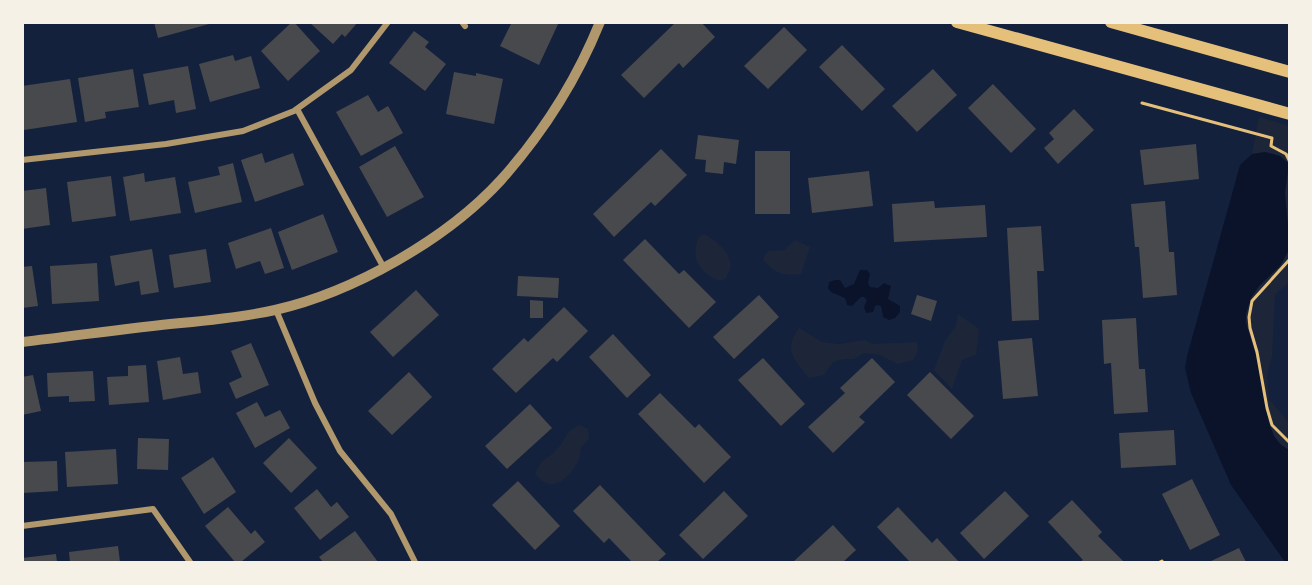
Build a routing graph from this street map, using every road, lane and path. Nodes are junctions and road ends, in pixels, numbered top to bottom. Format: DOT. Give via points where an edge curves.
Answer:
graph roads {
  1 [pos="388,22"];
  2 [pos="600,22"];
  3 [pos="957,22"];
  4 [pos="1111,22"];
  5 [pos="1126,25"];
  6 [pos="1290,72"];
  7 [pos="1142,103"];
  8 [pos="297,109"];
  9 [pos="1290,114"];
  10 [pos="22,160"];
  11 [pos="1290,162"];
  12 [pos="1290,190"];
  13 [pos="1290,218"];
  14 [pos="1290,259"];
  15 [pos="384,268"];
  16 [pos="276,310"];
  17 [pos="22,342"];
  18 [pos="1290,443"];
  19 [pos="22,526"];
  20 [pos="190,562"];
  21 [pos="415,562"];
  1 -- 8 [label="street" via="351,70"];
  2 -- 15 [label="street" via="565,92 501,179 452,224"];
  3 -- 9 [label="main road"];
  4 -- 5 [label="main road"];
  5 -- 6 [label="main road"];
  7 -- 11 [label="path" via="1272,138 1271,147 1286,154"];
  8 -- 10 [label="street" via="243,131"];
  8 -- 15 [label="street"];
  12 -- 13 [label="path"];
  14 -- 18 [label="path" via="1252,301 1249,317 1272,425"];
  15 -- 16 [label="street" via="336,291"];
  16 -- 17 [label="street" via="232,319"];
  16 -- 21 [label="street" via="340,451 391,514"];
  19 -- 20 [label="street" via="153,509"];
}
